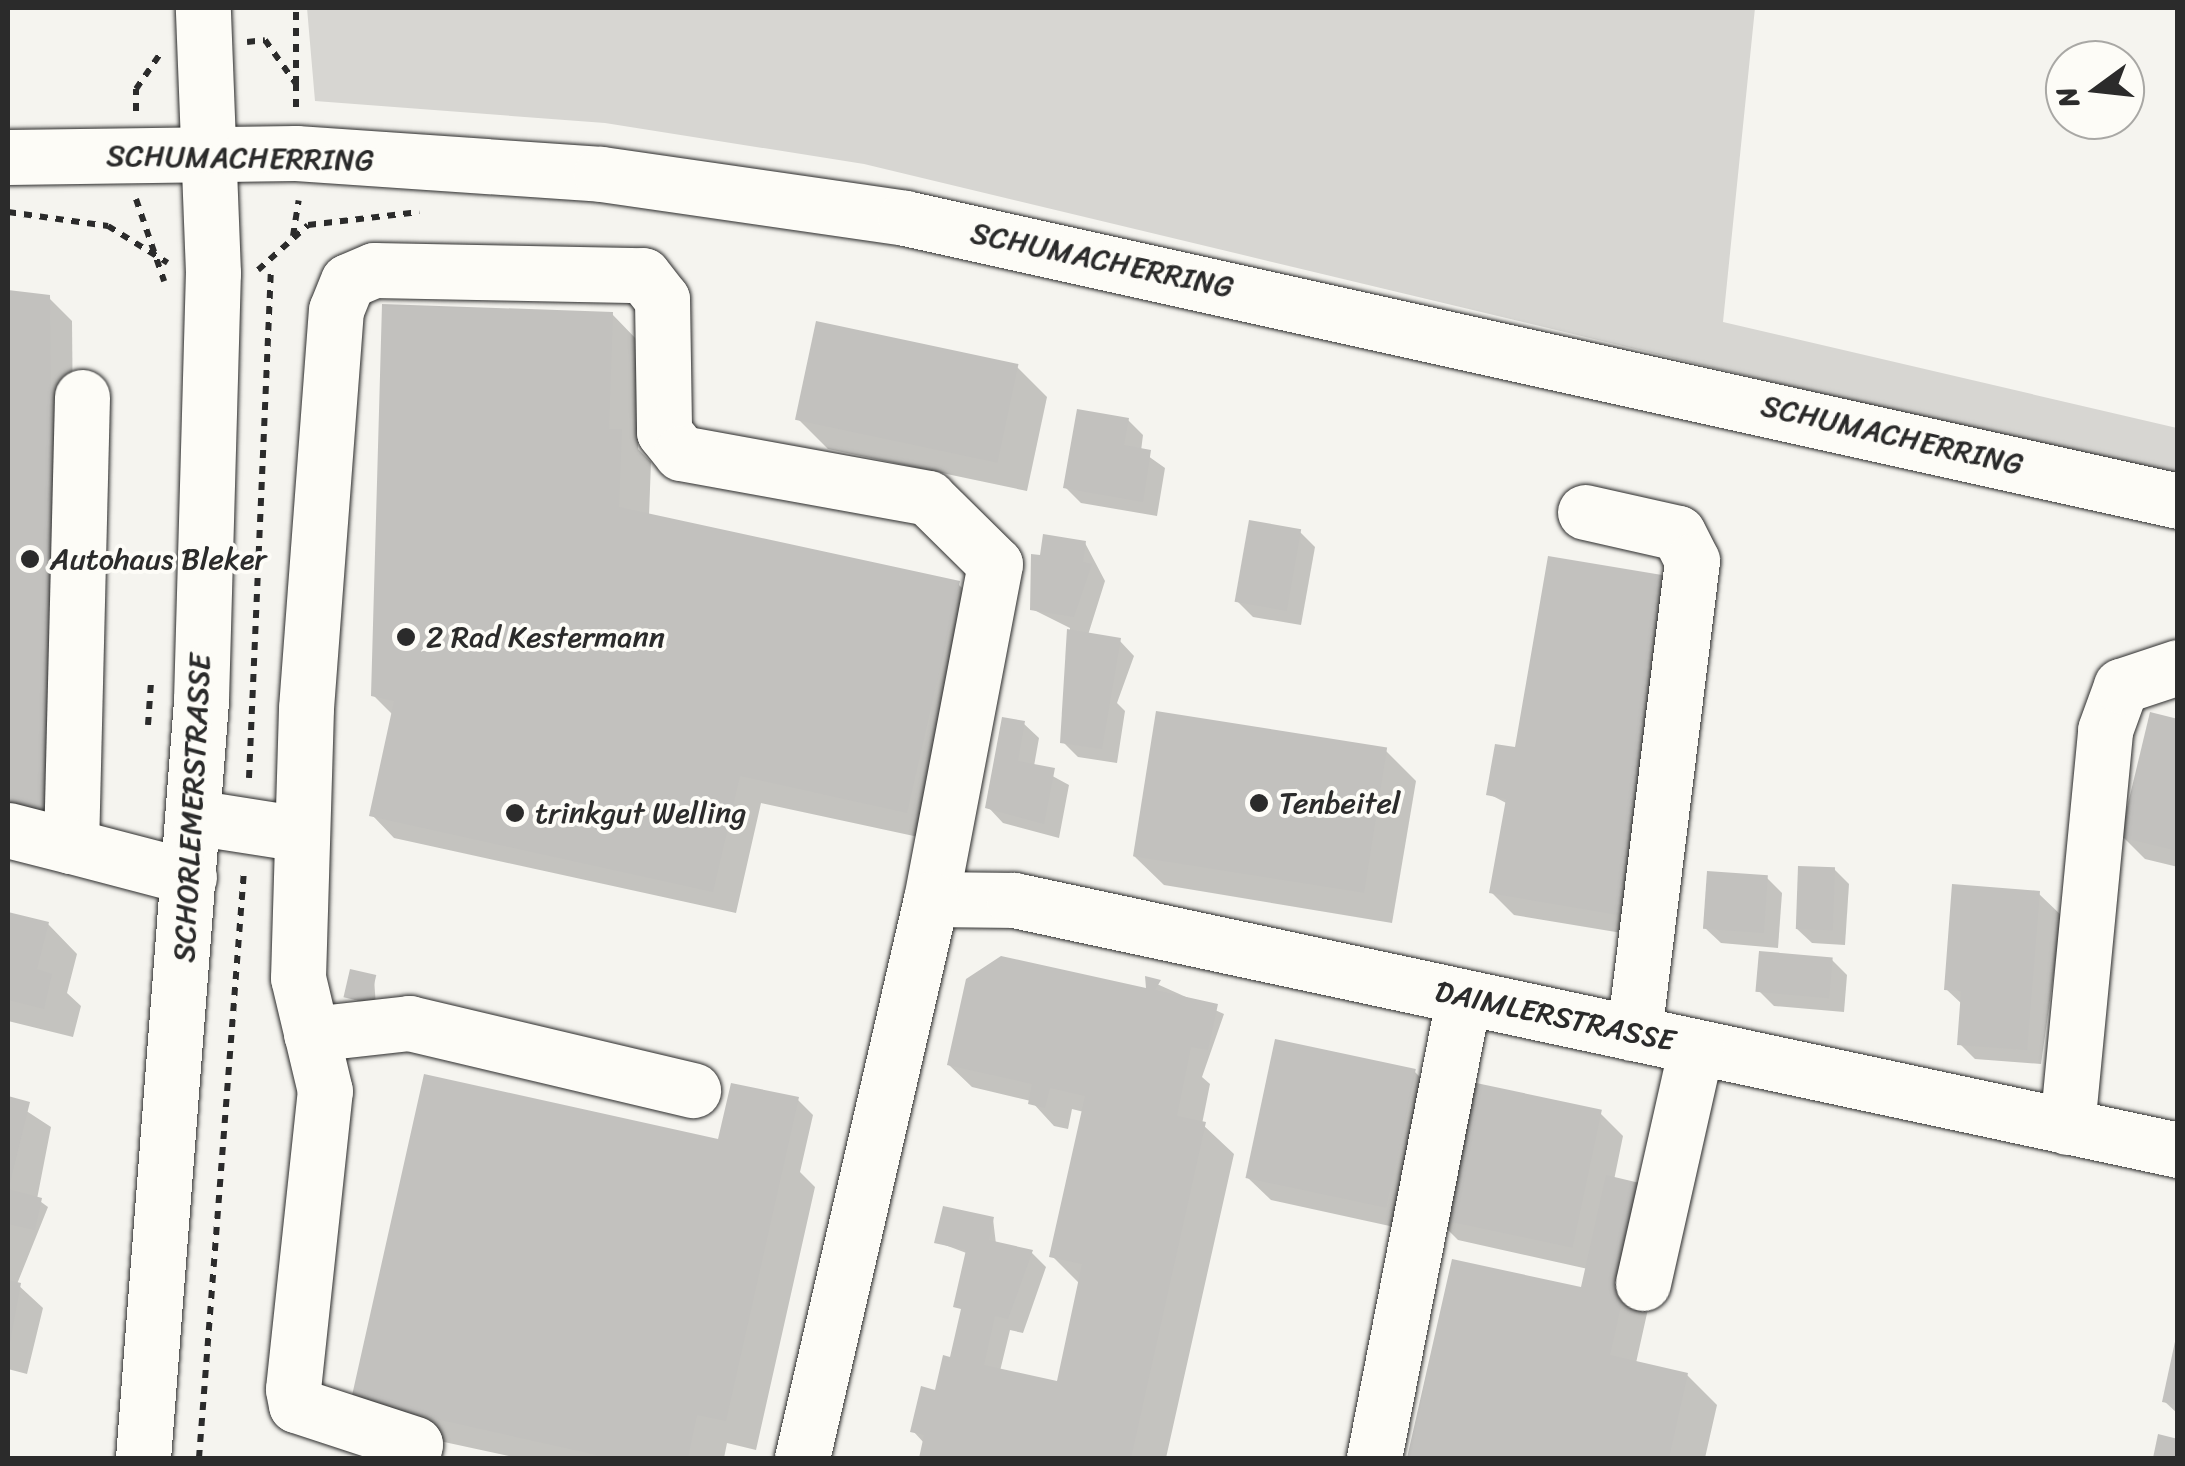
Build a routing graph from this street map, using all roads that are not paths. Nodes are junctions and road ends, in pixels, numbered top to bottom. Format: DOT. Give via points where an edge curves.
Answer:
graph roads {
  1 [pos="203,8"];
  2 [pos="213,156"];
  3 [pos="8,158"];
  4 [pos="82,397"];
  5 [pos="2178,501"];
  6 [pos="1585,512"];
  7 [pos="2178,667"];
  8 [pos="193,817"];
  9 [pos="8,830"];
  10 [pos="302,834"];
  11 [pos="71,846"];
  12 [pos="189,877"];
  13 [pos="930,899"];
  14 [pos="1464,996"];
  15 [pos="311,1034"];
  16 [pos="1634,1034"];
  17 [pos="1696,1047"];
  18 [pos="693,1090"];
  19 [pos="2067,1127"];
  20 [pos="2178,1150"];
  21 [pos="1643,1283"];
  22 [pos="143,1458"];
  23 [pos="412,1458"];
  24 [pos="802,1458"];
  25 [pos="1374,1458"];
  1 -- 2 [label="main road, SCHORLEMERSTRASSE"];
  2 -- 3 [label="main road, SCHUMACHERRING"];
  2 -- 5 [label="main road, SCHUMACHERRING" via="296,153 601,174 905,218"];
  2 -- 8 [label="main road, SCHORLEMERSTRASSE"];
  4 -- 11 [label="main road"];
  6 -- 16 [label="main road" via="1678,532 1692,561"];
  7 -- 19 [label="main road" via="2121,686 2105,730"];
  8 -- 10 [label="main road"];
  8 -- 12 [label="main road, SCHORLEMERSTRASSE"];
  9 -- 11 [label="main road"];
  10 -- 13 [label="main road" via="336,310 348,281 374,270 643,276 662,299 664,432 682,453 928,498 994,564"];
  10 -- 15 [label="main road" via="298,978"];
  11 -- 12 [label="main road"];
  12 -- 22 [label="main road, SCHORLEMERSTRASSE"];
  13 -- 14 [label="main road, DAIMLERSTRASSE" via="1014,900"];
  13 -- 24 [label="main road"];
  14 -- 16 [label="main road, DAIMLERSTRASSE"];
  14 -- 25 [label="main road"];
  15 -- 18 [label="main road" via="409,1023"];
  15 -- 23 [label="main road" via="325,1091 296,1405 415,1444"];
  16 -- 17 [label="main road, DAIMLERSTRASSE"];
  17 -- 19 [label="main road, DAIMLERSTRASSE"];
  17 -- 21 [label="main road"];
  19 -- 20 [label="main road, DAIMLERSTRASSE"];
}
